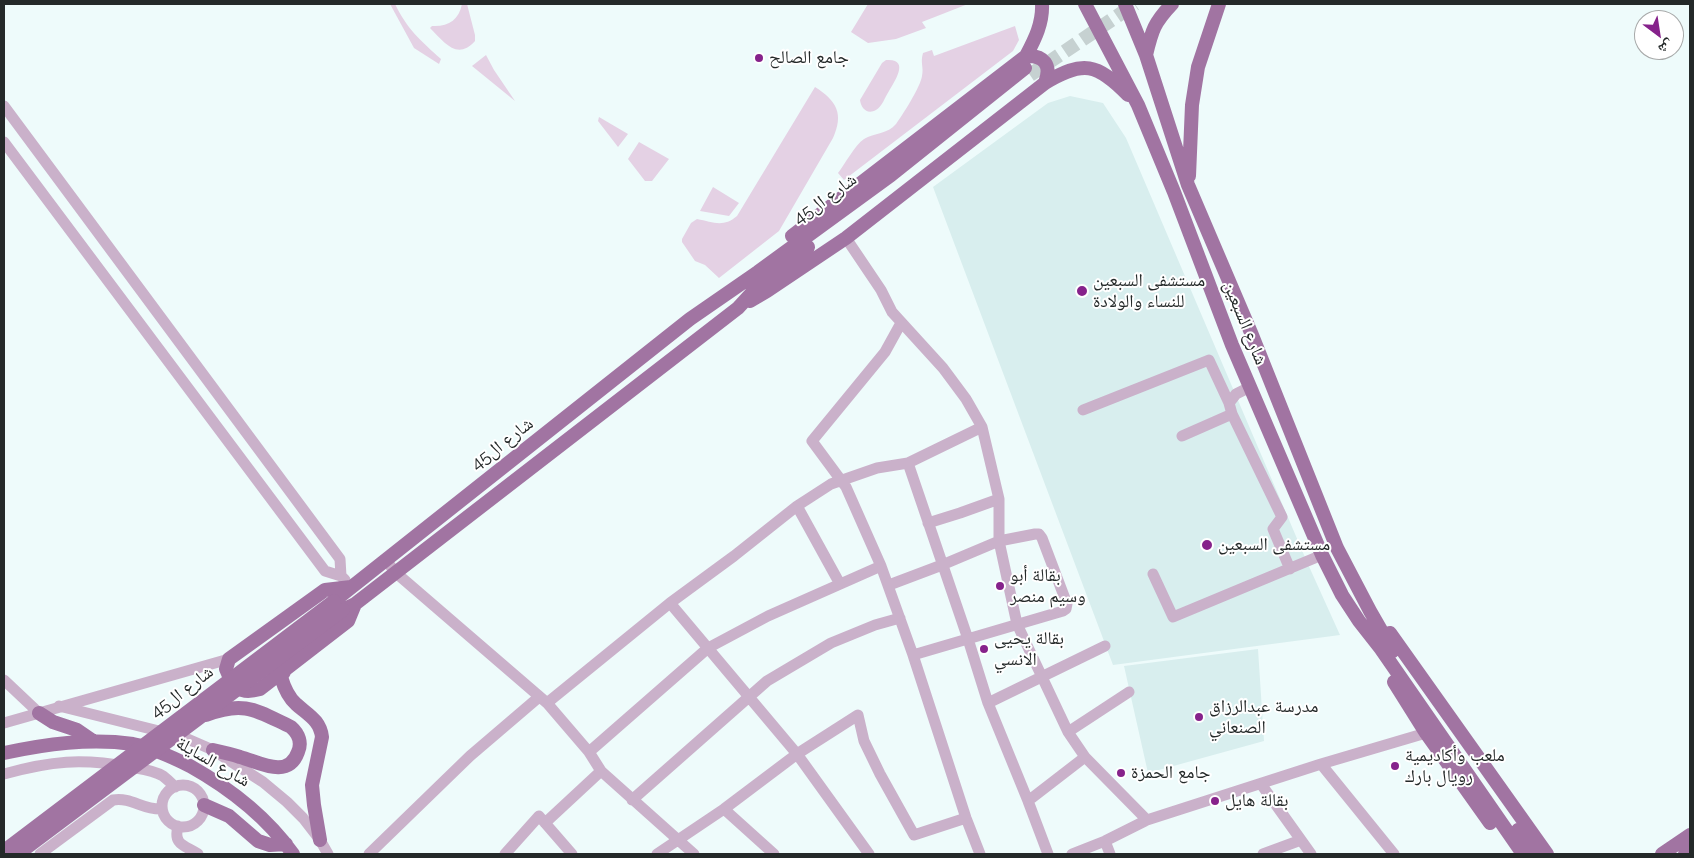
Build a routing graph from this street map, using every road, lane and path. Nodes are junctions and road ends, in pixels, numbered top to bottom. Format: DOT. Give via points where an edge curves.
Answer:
graph roads {
  1 [pos="1042,4"];
  2 [pos="1085,4"];
  3 [pos="1125,4"];
  4 [pos="1172,4"];
  5 [pos="1219,4"];
  6 [pos="1146,55"];
  7 [pos="1027,66"];
  8 [pos="1045,83"];
  9 [pos="1138,105"];
  10 [pos="4,106"];
  11 [pos="4,142"];
  12 [pos="1188,185"];
  13 [pos="846,238"];
  14 [pos="738,308"];
  15 [pos="901,323"];
  16 [pos="1250,387"];
  17 [pos="1230,409"];
  18 [pos="1083,410"];
  19 [pos="982,427"];
  20 [pos="1182,436"];
  21 [pos="908,463"];
  22 [pos="841,480"];
  23 [pos="999,499"];
  24 [pos="796,506"];
  25 [pos="928,523"];
  26 [pos="999,541"];
  27 [pos="1322,555"];
  28 [pos="386,560"];
  29 [pos="942,565"];
  30 [pos="881,566"];
  31 [pos="1290,569"];
  32 [pos="395,572"];
  33 [pos="1153,574"];
  34 [pos="341,576"];
  35 [pos="840,584"];
  36 [pos="889,585"];
  37 [pos="351,587"];
  38 [pos="670,603"];
  39 [pos="344,605"];
  40 [pos="1370,611"];
  41 [pos="900,618"];
  42 [pos="1359,621"];
  43 [pos="1017,624"];
  44 [pos="968,639"];
  45 [pos="1384,645"];
  46 [pos="1106,646"];
  47 [pos="708,648"];
  48 [pos="913,655"];
  49 [pos="229,658"];
  50 [pos="284,672"];
  51 [pos="1043,677"];
  52 [pos="4,680"];
  53 [pos="1129,692"];
  54 [pos="748,697"];
  55 [pos="543,700"];
  56 [pos="988,703"];
  57 [pos="59,706"];
  58 [pos="40,713"];
  59 [pos="198,718"];
  60 [pos="4,723"];
  61 [pos="1068,732"];
  62 [pos="1426,733"];
  63 [pos="93,741"];
  64 [pos="213,750"];
  65 [pos="589,752"];
  66 [pos="4,753"];
  67 [pos="798,754"];
  68 [pos="1085,757"];
  69 [pos="1321,764"];
  70 [pos="601,771"];
  71 [pos="4,774"];
  72 [pos="1261,784"];
  73 [pos="175,787"];
  74 [pos="632,800"];
  75 [pos="1028,801"];
  76 [pos="204,805"];
  77 [pos="162,809"];
  78 [pos="724,809"];
  79 [pos="966,818"];
  80 [pos="1146,820"];
  81 [pos="545,823"];
  82 [pos="178,826"];
  83 [pos="1690,835"];
  84 [pos="320,840"];
  85 [pos="678,840"];
  86 [pos="1301,840"];
  87 [pos="1105,841"];
  88 [pos="290,849"];
  89 [pos="4,853"];
  90 [pos="18,854"];
  91 [pos="40,854"];
  92 [pos="198,854"];
  93 [pos="328,854"];
  94 [pos="369,854"];
  95 [pos="505,854"];
  96 [pos="572,854"];
  97 [pos="657,854"];
  98 [pos="694,854"];
  99 [pos="774,854"];
  100 [pos="870,854"];
  101 [pos="980,854"];
  102 [pos="1048,854"];
  103 [pos="1072,854"];
  104 [pos="1110,854"];
  105 [pos="1263,854"];
  106 [pos="1311,854"];
  107 [pos="1394,854"];
  108 [pos="1513,854"];
  109 [pos="1523,854"];
  110 [pos="1535,854"];
  111 [pos="1547,854"];
  112 [pos="1662,854"];
  1 -- 7 [label="main road" via="1043,16"];
  2 -- 9 [label="main road, شارع السبعين"];
  3 -- 6 [label="main road, شارع السبعين"];
  4 -- 6 [label="main road" via="1157,20"];
  5 -- 12 [label="main road" via="1198,67 1192,105"];
  6 -- 12 [label="main road, شارع السبعين"];
  7 -- 8 [label="main road" via="1034,55 1042,59 1047,66"];
  7 -- 14 [label="main road, شارع ال45" via="761,283"];
  7 -- 28 [label="main road, شارع ال45" via="759,259 736,286"];
  8 -- 9 [label="main road" via="1074,68 1090,68 1103,73"];
  8 -- 13 [label="main road"];
  9 -- 16 [label="main road, شارع السبعين"];
  10 -- 34 [label="street" via="340,559"];
  11 -- 34 [label="street" via="326,571"];
  12 -- 40 [label="main road, شارع السبعين" via="1338,548"];
  13 -- 14 [label="main road"];
  13 -- 15 [label="street"];
  14 -- 32 [label="main road, شارع ال45"];
  15 -- 19 [label="street" via="943,368"];
  15 -- 22 [label="street" via="885,352 812,441"];
  16 -- 17 [label="street" via="1236,394"];
  16 -- 27 [label="main road, شارع السبعين"];
  17 -- 18 [label="street" via="1209,360"];
  17 -- 20 [label="street"];
  17 -- 31 [label="street" via="1282,517 1273,528"];
  19 -- 21 [label="street"];
  19 -- 23 [label="street"];
  21 -- 22 [label="street" via="877,468"];
  21 -- 25 [label="street"];
  22 -- 24 [label="street"];
  22 -- 30 [label="street"];
  23 -- 25 [label="street"];
  23 -- 26 [label="street"];
  24 -- 35 [label="street"];
  24 -- 38 [label="street"];
  25 -- 29 [label="street"];
  26 -- 29 [label="street"];
  26 -- 43 [label="street"];
  26 -- 43 [label="street" via="1039,534 1067,604 1063,611"];
  27 -- 31 [label="street"];
  27 -- 42 [label="main road, شارع السبعين"];
  28 -- 32 [label="street"];
  28 -- 37 [label="main road, شارع ال45"];
  29 -- 36 [label="street"];
  29 -- 44 [label="street"];
  30 -- 35 [label="street"];
  30 -- 36 [label="street"];
  31 -- 33 [label="street" via="1174,617"];
  32 -- 39 [label="main road, شارع ال45"];
  32 -- 55 [label="street"];
  34 -- 37 [label="street"];
  35 -- 47 [label="street" via="768,616"];
  36 -- 41 [label="street"];
  37 -- 39 [label="main road, شارع ال45"];
  37 -- 49 [label="main road" via="325,590"];
  38 -- 47 [label="street"];
  38 -- 55 [label="street"];
  39 -- 50 [label="main road" via="348,621"];
  39 -- 59 [label="main road, شارع ال45, bridge"];
  39 -- 89 [label="main road, شارع ال45, bridge"];
  40 -- 45 [label="main road, شارع السبعين"];
  40 -- 111 [label="main road" via="1394,636"];
  41 -- 48 [label="street"];
  41 -- 54 [label="street" via="831,643 767,681"];
  42 -- 45 [label="main road, شارع السبعين"];
  42 -- 62 [label="main road"];
  43 -- 44 [label="street"];
  43 -- 51 [label="street"];
  44 -- 48 [label="street"];
  44 -- 56 [label="street"];
  45 -- 109 [label="main road"];
  45 -- 110 [label="main road"];
  46 -- 51 [label="street"];
  47 -- 54 [label="street"];
  47 -- 65 [label="street"];
  48 -- 79 [label="street"];
  49 -- 50 [label="main road" via="226,669 240,690 260,689"];
  49 -- 57 [label="street"];
  50 -- 84 [label="main road" via="281,677 286,691 295,704 317,722 321,732 312,785"];
  51 -- 56 [label="street"];
  51 -- 61 [label="street"];
  52 -- 58 [label="street"];
  53 -- 61 [label="street"];
  54 -- 67 [label="street"];
  54 -- 74 [label="street"];
  55 -- 65 [label="street"];
  55 -- 94 [label="street" via="470,756"];
  56 -- 75 [label="street"];
  57 -- 58 [label="street"];
  57 -- 64 [label="street" via="175,735"];
  58 -- 60 [label="street"];
  58 -- 63 [label="main road"];
  59 -- 64 [label="main road, bridge" via="230,707 249,708 291,727 300,742 295,758 281,768"];
  59 -- 90 [label="main road, شارع ال45, bridge"];
  61 -- 68 [label="street"];
  62 -- 69 [label="street"];
  62 -- 108 [label="main road"];
  63 -- 66 [label="main road, شارع السايلة"];
  63 -- 88 [label="main road, شارع السايلة" via="133,744 153,750 206,775 254,809"];
  64 -- 84 [label="street" via="287,802"];
  65 -- 70 [label="street"];
  67 -- 78 [label="street"];
  67 -- 79 [label="street" via="858,715 864,741 914,835"];
  67 -- 100 [label="street"];
  68 -- 75 [label="street"];
  68 -- 80 [label="street"];
  69 -- 72 [label="street"];
  69 -- 107 [label="street"];
  70 -- 74 [label="street"];
  70 -- 81 [label="street"];
  71 -- 73 [label="street" via="33,766 88,761 150,770 164,776"];
  72 -- 80 [label="street"];
  72 -- 86 [label="street"];
  73 -- 76 [label="street" via="192,787 200,794"];
  73 -- 77 [label="street" via="166,794"];
  74 -- 85 [label="street"];
  75 -- 102 [label="street"];
  76 -- 82 [label="street" via="196,822 191,826"];
  76 -- 88 [label="main road" via="229,816 258,841"];
  77 -- 82 [label="street" via="167,820"];
  77 -- 91 [label="street" via="146,808 127,800 113,800"];
  78 -- 85 [label="street"];
  78 -- 99 [label="street"];
  79 -- 101 [label="street"];
  80 -- 87 [label="street"];
  81 -- 95 [label="street" via="539,816"];
  81 -- 96 [label="street"];
  82 -- 92 [label="street" via="177,840"];
  83 -- 112 [label="main road"];
  84 -- 93 [label="street"];
  85 -- 97 [label="street"];
  85 -- 98 [label="street"];
  86 -- 105 [label="street"];
  86 -- 106 [label="street"];
  87 -- 103 [label="street"];
  87 -- 104 [label="street"];
}
